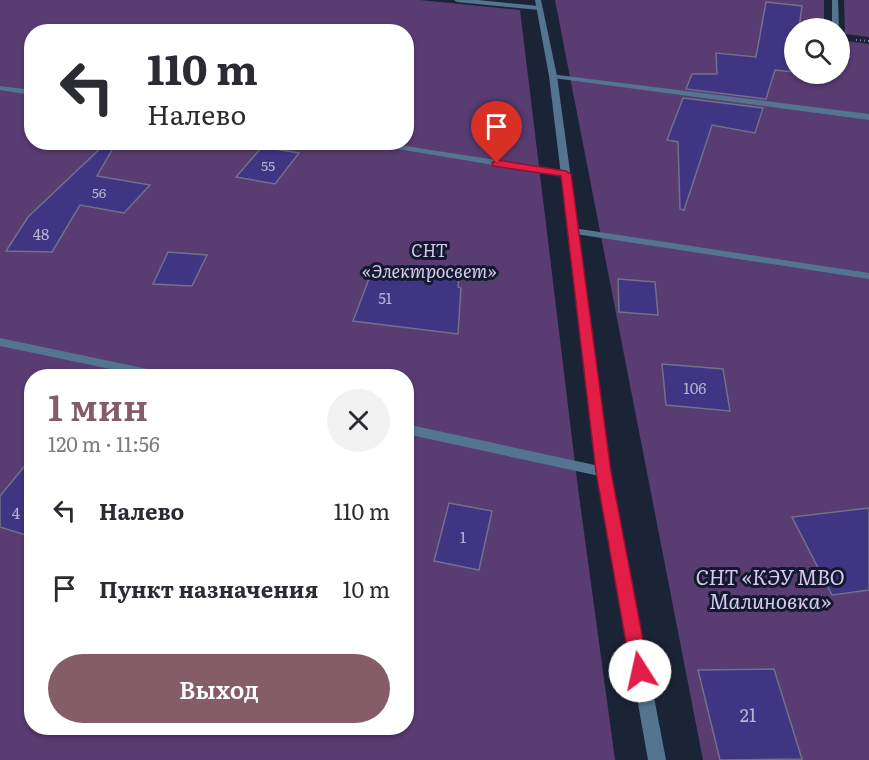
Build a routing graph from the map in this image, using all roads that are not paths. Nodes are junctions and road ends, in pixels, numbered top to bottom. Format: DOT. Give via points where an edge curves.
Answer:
graph roads {
  1 [pos="457,0"];
  2 [pos="835,0"];
  3 [pos="539,4"];
  4 [pos="836,18"];
  5 [pos="553,76"];
  6 [pos="0,88"];
  7 [pos="24,92"];
  8 [pos="869,117"];
  9 [pos="412,150"];
  10 [pos="566,174"];
  11 [pos="573,231"];
  12 [pos="869,276"];
  13 [pos="0,342"];
  14 [pos="129,369"];
  15 [pos="414,431"];
  16 [pos="604,472"];
  17 [pos="657,760"];
  1 -- 3 [label="street"];
  2 -- 4 [label="street"];
  3 -- 5 [label="street"];
  5 -- 8 [label="street"];
  5 -- 10 [label="street"];
  6 -- 7 [label="street"];
  9 -- 10 [label="street"];
  10 -- 11 [label="street"];
  11 -- 12 [label="street"];
  11 -- 16 [label="street"];
  13 -- 14 [label="street"];
  15 -- 16 [label="street"];
  16 -- 17 [label="street"];
}
